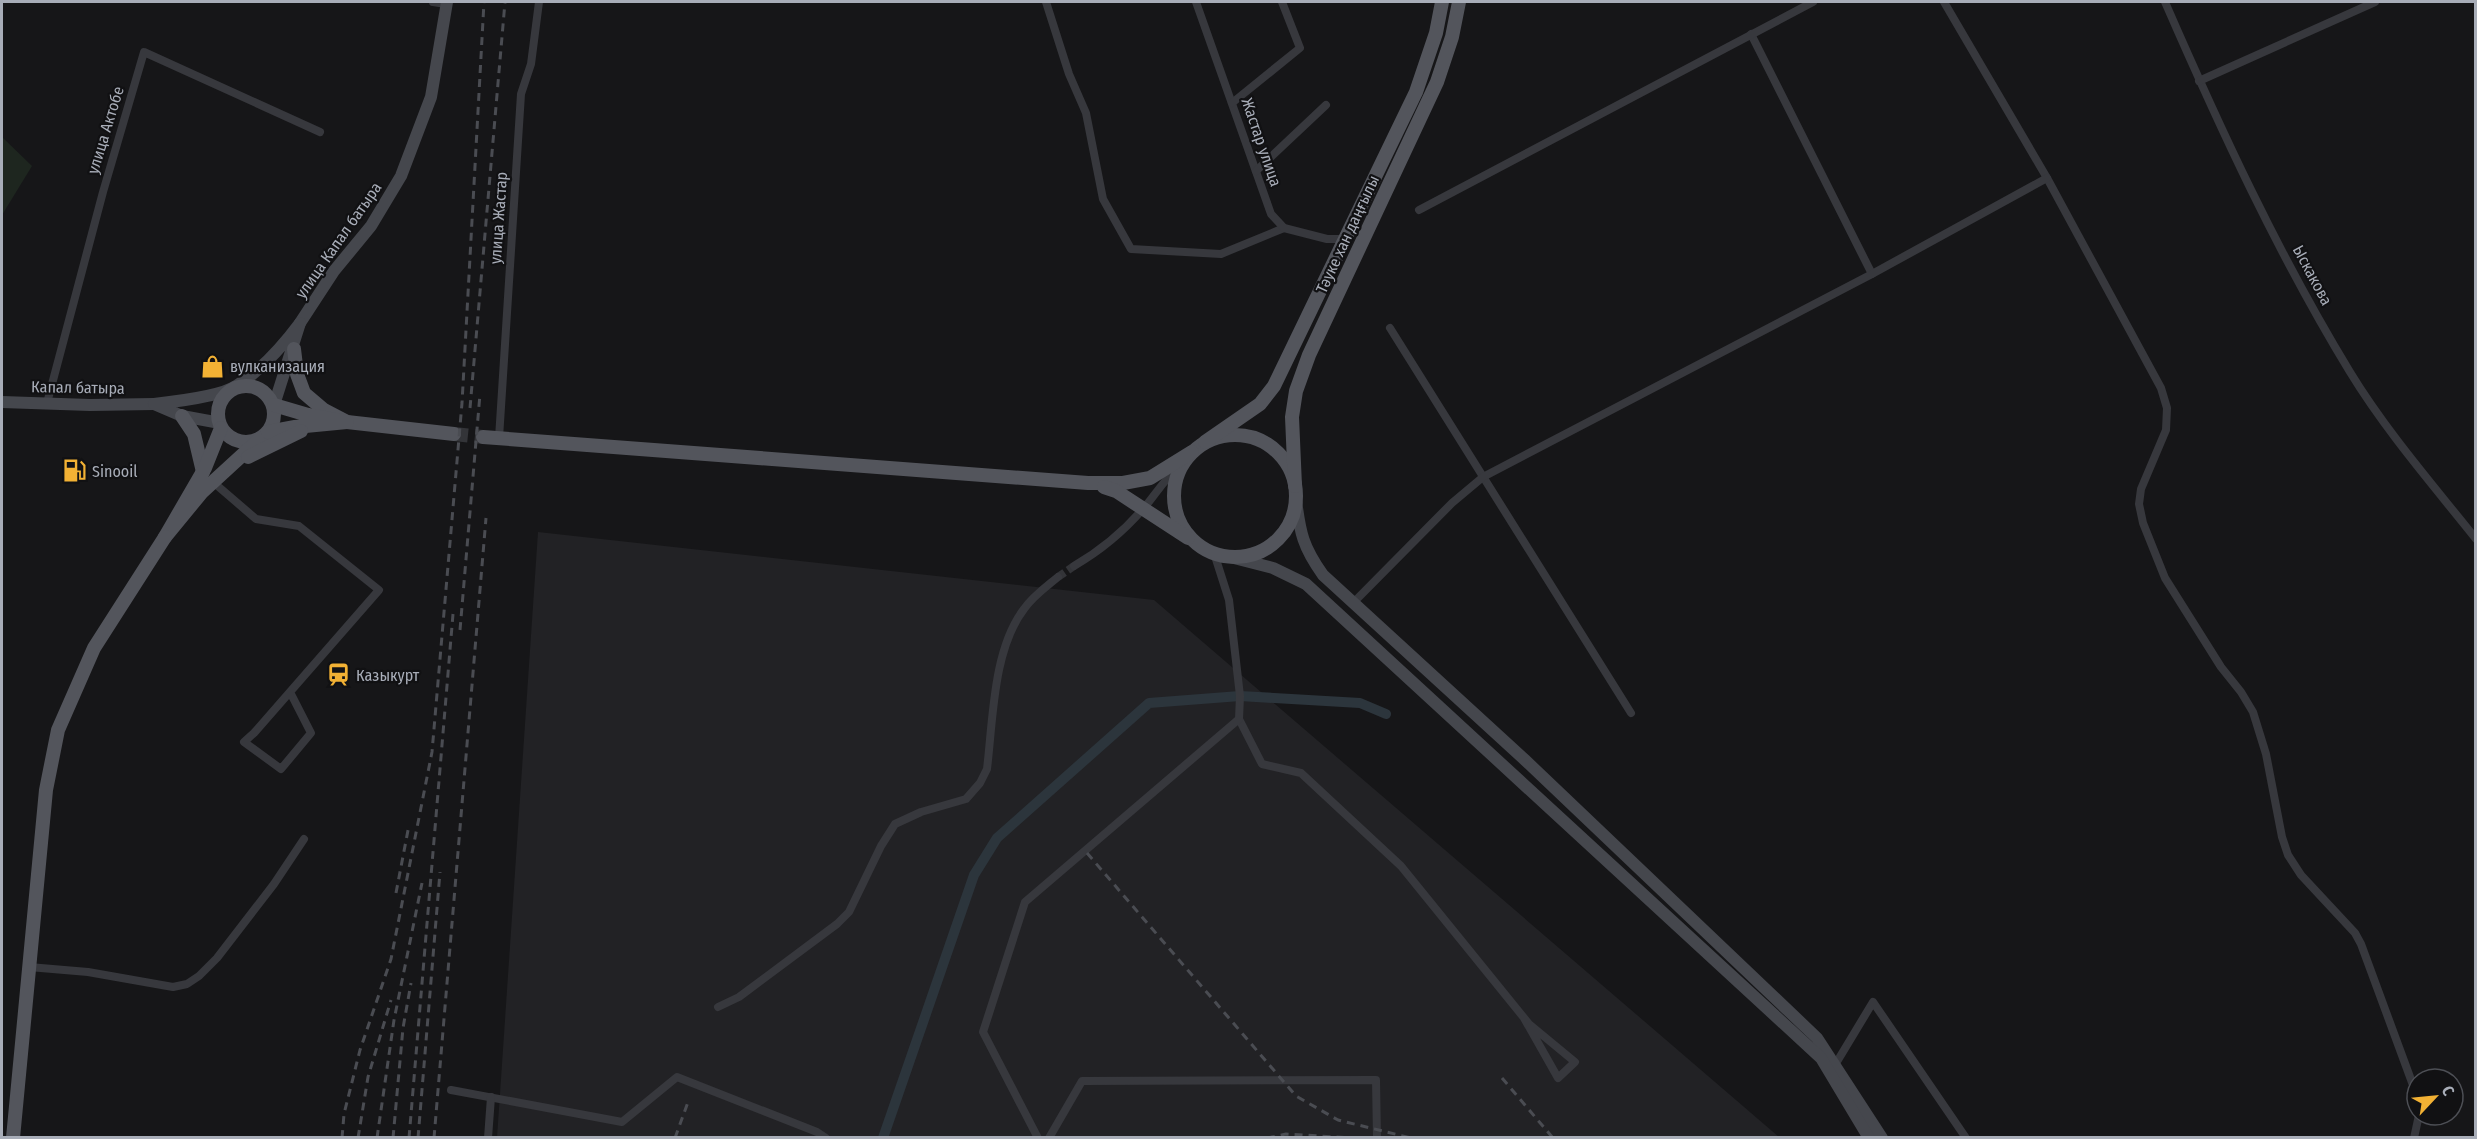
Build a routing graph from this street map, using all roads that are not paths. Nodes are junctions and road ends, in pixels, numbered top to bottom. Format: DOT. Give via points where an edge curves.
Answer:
graph roads {
  1 [pos="433,2"];
  2 [pos="538,2"];
  3 [pos="1046,2"];
  4 [pos="1196,2"];
  5 [pos="1282,2"];
  6 [pos="1442,2"];
  7 [pos="1459,2"];
  8 [pos="1813,2"];
  9 [pos="1944,2"];
  10 [pos="2165,2"];
  11 [pos="2375,2"];
  12 [pos="446,3"];
  13 [pos="1800,4"];
  14 [pos="1751,34"];
  15 [pos="2199,81"];
  16 [pos="1232,103"];
  17 [pos="1326,105"];
  18 [pos="320,132"];
  19 [pos="1256,171"];
  20 [pos="2047,178"];
  21 [pos="1419,210"];
  22 [pos="1284,228"];
  23 [pos="1347,239"];
  24 [pos="1872,274"];
  25 [pos="300,323"];
  26 [pos="1390,328"];
  27 [pos="1293,347"];
  28 [pos="294,349"];
  29 [pos="1309,355"];
  30 [pos="235,387"];
  31 [pos="2,402"];
  32 [pos="46,403"];
  33 [pos="154,404"];
  34 [pos="274,405"];
  35 [pos="182,416"];
  36 [pos="347,422"];
  37 [pos="220,426"];
  38 [pos="311,426"];
  39 [pos="454,434"];
  40 [pos="265,435"];
  41 [pos="483,437"];
  42 [pos="499,438"];
  43 [pos="1205,442"];
  44 [pos="1189,457"];
  45 [pos="231,466"];
  46 [pos="203,472"];
  47 [pos="1483,477"];
  48 [pos="213,482"];
  49 [pos="1088,483"];
  50 [pos="1296,493"];
  51 [pos="1143,509"];
  52 [pos="165,537"];
  53 [pos="2475,539"];
  54 [pos="1197,544"];
  55 [pos="1214,553"];
  56 [pos="1230,557"];
  57 [pos="1074,566"];
  58 [pos="1058,577"];
  59 [pos="1353,603"];
  60 [pos="290,692"];
  61 [pos="1631,713"];
  62 [pos="1239,719"];
  63 [pos="304,839"];
  64 [pos="29,967"];
  65 [pos="718,1007"];
  66 [pos="1524,1018"];
  67 [pos="1835,1065"];
  68 [pos="2406,1067"];
  69 [pos="452,1090"];
  70 [pos="491,1098"];
  71 [pos="13,1137"];
  72 [pos="488,1137"];
  73 [pos="826,1137"];
  74 [pos="1038,1137"];
  75 [pos="1049,1137"];
  76 [pos="1377,1137"];
  77 [pos="1869,1137"];
  78 [pos="1882,1137"];
  79 [pos="1966,1137"];
  1 -- 12 [label="street"];
  2 -- 42 [label="street, улица Жастар" via="531,64 521,94"];
  3 -- 22 [label="street" via="1086,112 1102,199 1131,249 1221,254"];
  4 -- 16 [label="street, Жастар улица"];
  5 -- 16 [label="street" via="1300,48"];
  6 -- 23 [label="main road, Тәуке хан даңғылы" via="1416,92"];
  7 -- 29 [label="main road, Тәуке хан даңғылы" via="1437,82"];
  8 -- 13 [label="street"];
  9 -- 20 [label="street"];
  10 -- 15 [label="street, Ыскакова"];
  11 -- 15 [label="street"];
  12 -- 25 [label="main road, улица Капал батыра" via="431,97 401,176 371,226 334,271"];
  13 -- 14 [label="street"];
  14 -- 21 [label="street"];
  14 -- 24 [label="street"];
  15 -- 53 [label="street, Ыскакова" via="2297,278 2350,373"];
  16 -- 19 [label="street, Жастар улица"];
  17 -- 19 [label="street"];
  18 -- 32 [label="street, улица Актобе" via="144,52"];
  19 -- 22 [label="street, Жастар улица" via="1271,214"];
  20 -- 24 [label="street"];
  20 -- 68 [label="street" via="2161,387 2167,408 2166,430 2140,489 2139,504 2160,567 2253,712 2288,855 2301,875 2355,933"];
  22 -- 23 [label="street" via="1327,239"];
  23 -- 27 [label="main road, Тәуке хан даңғылы"];
  24 -- 47 [label="street"];
  25 -- 28 [label="main road, улица Капал батыра"];
  25 -- 30 [label="main road, улица Капал батыра" via="282,348"];
  26 -- 47 [label="street"];
  27 -- 29 [label="main road"];
  27 -- 43 [label="main road, Тәуке хан даңғылы" via="1274,386 1260,404"];
  28 -- 34 [label="main road, улица Капал батыра"];
  28 -- 36 [label="main road" via="304,393"];
  29 -- 50 [label="main road, Тәуке хан даңғылы" via="1296,391 1292,417"];
  30 -- 33 [label="main road, Капал батыра"];
  30 -- 34 [label="main road" via="254,386"];
  30 -- 37 [label="main road" via="221,401"];
  31 -- 32 [label="main road, Капал батыра"];
  32 -- 33 [label="main road, Капал батыра"];
  33 -- 35 [label="main road, Капал батыра"];
  34 -- 36 [label="main road"];
  34 -- 40 [label="main road" via="273,424"];
  35 -- 37 [label="main road, Капал батыра"];
  35 -- 46 [label="main road" via="194,434"];
  36 -- 38 [label="main road"];
  36 -- 39 [label="main road"];
  37 -- 40 [label="main road" via="235,440 244,442"];
  37 -- 46 [label="main road"];
  38 -- 40 [label="main road"];
  38 -- 45 [label="main road"];
  40 -- 45 [label="main road"];
  41 -- 42 [label="main road"];
  42 -- 49 [label="main road"];
  43 -- 44 [label="main road"];
  43 -- 50 [label="main road" via="1227,435 1250,437 1271,447 1287,464"];
  44 -- 49 [label="main road" via="1150,478"];
  44 -- 51 [label="street" via="1168,476"];
  44 -- 54 [label="main road" via="1180,469 1174,489 1176,510 1184,529"];
  45 -- 48 [label="main road"];
  46 -- 52 [label="main road"];
  47 -- 59 [label="street"];
  47 -- 61 [label="street"];
  48 -- 52 [label="main road"];
  48 -- 60 [label="street" via="256,519 299,526 379,590"];
  49 -- 51 [label="main road" via="1116,491"];
  50 -- 56 [label="main road" via="1290,523 1275,542 1254,554"];
  50 -- 59 [label="main road" via="1300,534 1310,556 1323,575"];
  51 -- 54 [label="main road"];
  51 -- 57 [label="street" via="1101,550"];
  52 -- 64 [label="main road" via="94,648 58,730 46,790"];
  54 -- 55 [label="main road"];
  55 -- 56 [label="main road"];
  55 -- 62 [label="street" via="1229,600"];
  56 -- 77 [label="main road" via="1273,568 1305,585 1821,1058"];
  58 -- 65 [label="street" via="1023,609 1012,628 1000,660 987,769 980,783 966,799 895,824 849,912 739,997"];
  59 -- 67 [label="main road" via="1534,768 1817,1038"];
  60 -- 60 [label="street" via="244,742 281,769 311,733"];
  62 -- 66 [label="street" via="1262,764 1301,773 1401,866"];
  62 -- 74 [label="street" via="1025,902 983,1032"];
  63 -- 64 [label="street" via="218,958 187,984 173,987 88,972"];
  64 -- 71 [label="main road"];
  66 -- 66 [label="street" via="1575,1062 1558,1078 1552,1068"];
  67 -- 78 [label="main road"];
  67 -- 79 [label="street" via="1873,1002"];
  69 -- 70 [label="street"];
  70 -- 72 [label="street"];
  70 -- 73 [label="street" via="622,1122 677,1077"];
  75 -- 76 [label="street" via="1082,1081 1376,1080"];
}
